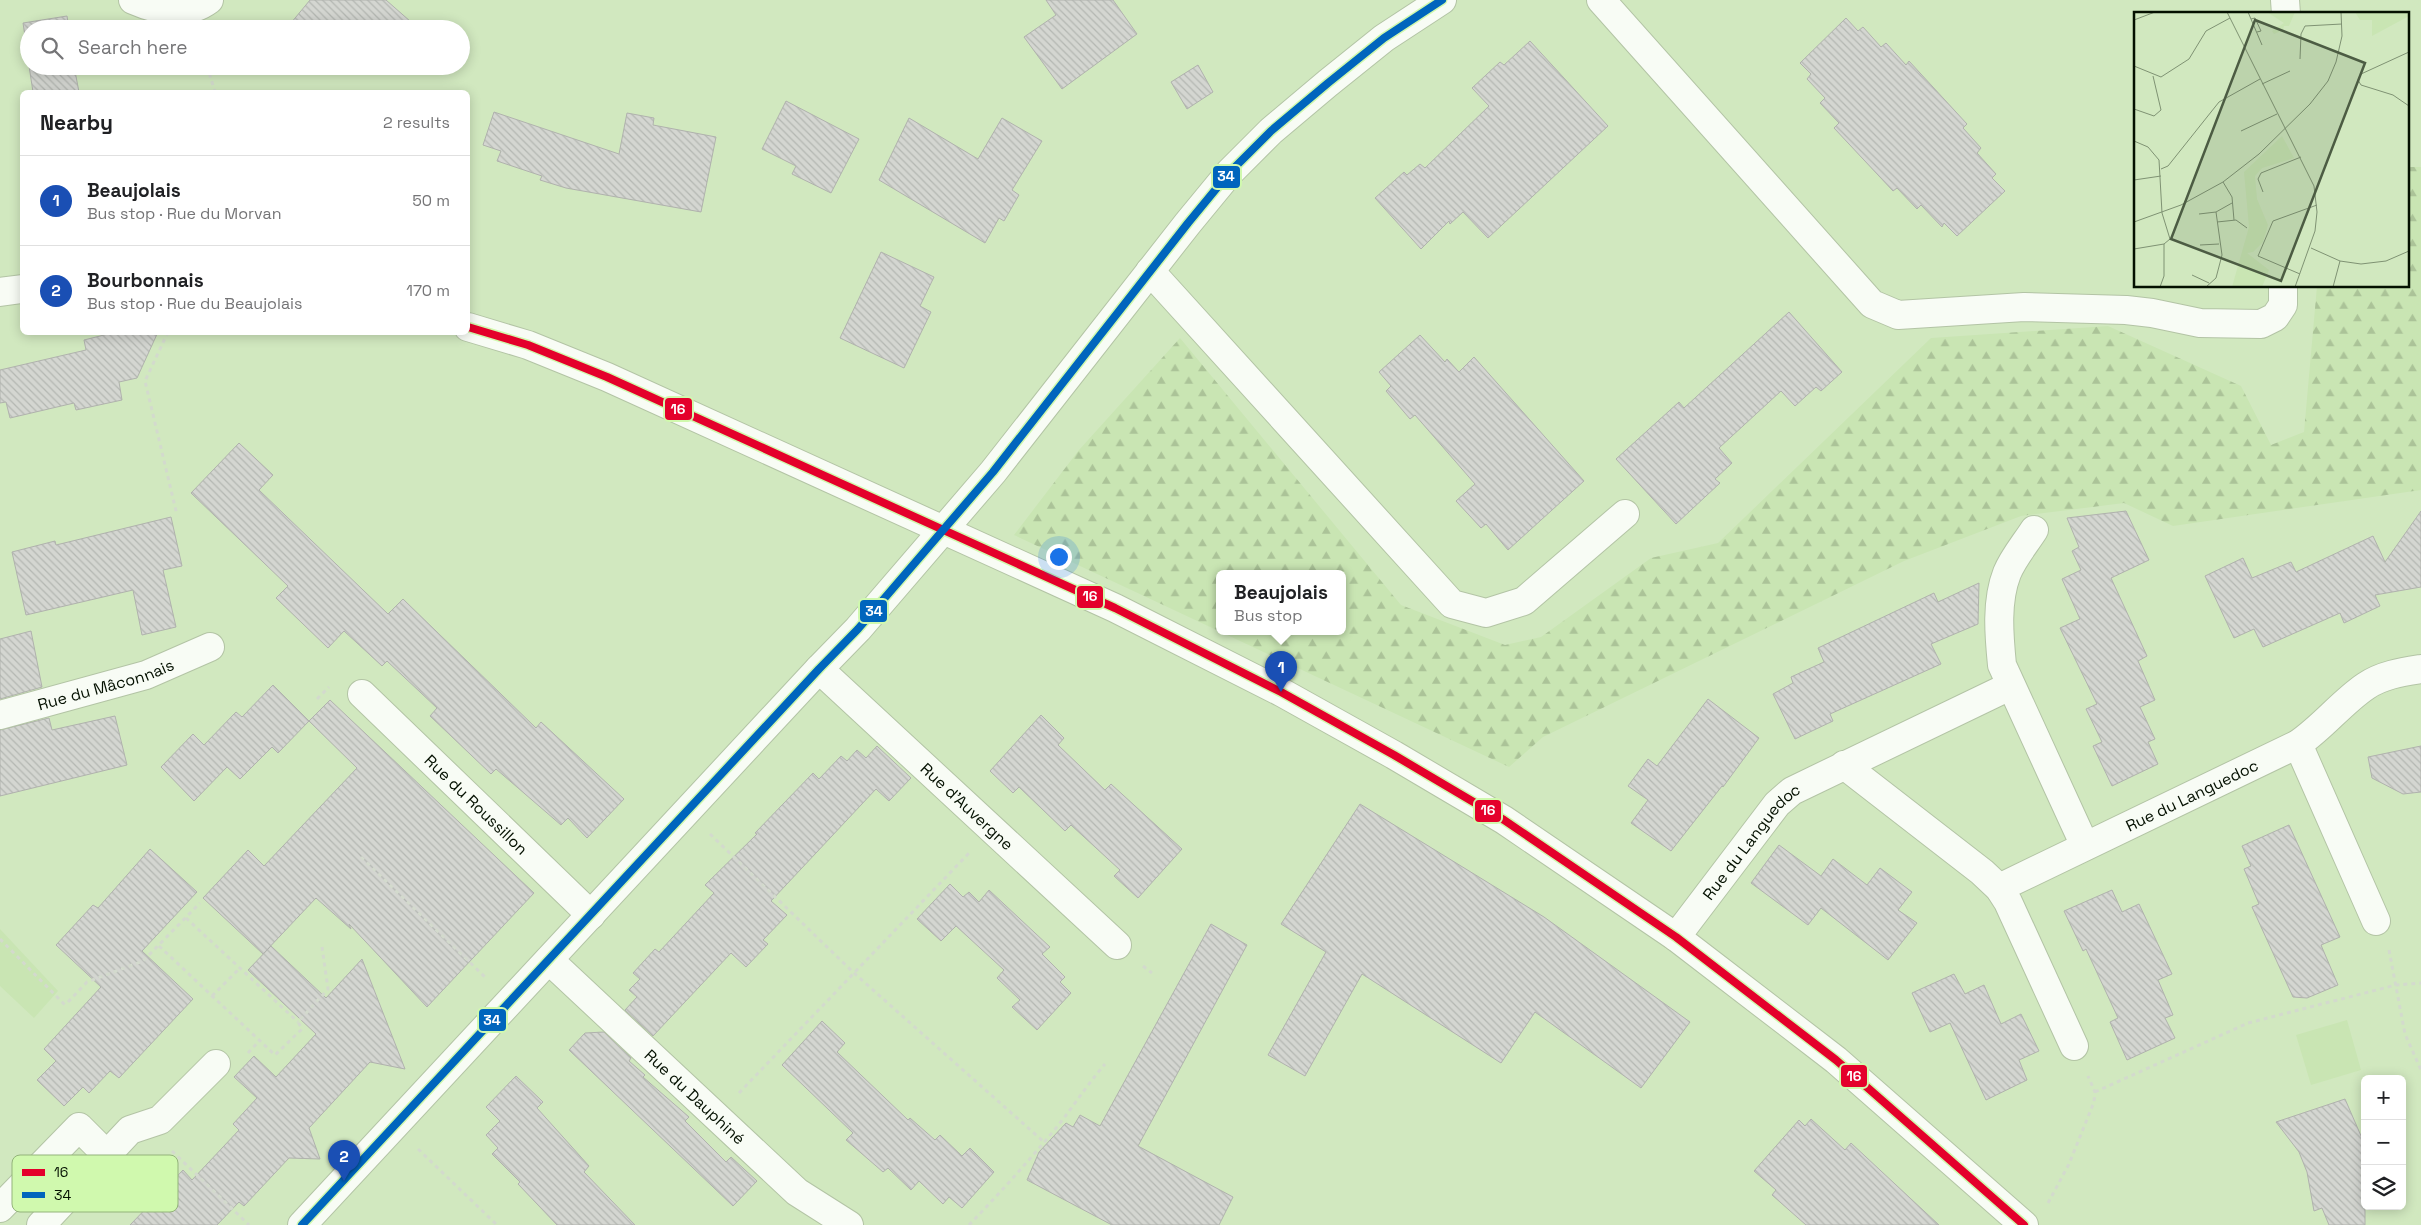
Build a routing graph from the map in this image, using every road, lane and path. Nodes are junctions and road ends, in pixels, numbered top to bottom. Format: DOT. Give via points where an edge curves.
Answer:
graph roads {
  1 [pos="133,0"];
  2 [pos="1442,0"];
  3 [pos="1602,0"];
  4 [pos="200,5"];
  5 [pos="210,75"];
  6 [pos="214,90"];
  7 [pos="1150,271"];
  8 [pos="2283,288"];
  9 [pos="20,289"];
  10 [pos="0,292"];
  11 [pos="470,328"];
  12 [pos="167,335"];
  13 [pos="178,514"];
  14 [pos="1625,514"];
  15 [pos="943,530"];
  16 [pos="2034,530"];
  17 [pos="210,648"];
  18 [pos="819,669"];
  19 [pos="2421,669"];
  20 [pos="2010,686"];
  21 [pos="362,694"];
  22 [pos="0,715"];
  23 [pos="2298,744"];
  24 [pos="1844,765"];
  25 [pos="686,812"];
  26 [pos="992,829"];
  27 [pos="2085,846"];
  28 [pos="361,858"];
  29 [pos="1999,888"];
  30 [pos="200,903"];
  31 [pos="591,915"];
  32 [pos="186,918"];
  33 [pos="2376,921"];
  34 [pos="1676,937"];
  35 [pos="0,939"];
  36 [pos="1116,945"];
  37 [pos="159,946"];
  38 [pos="322,947"];
  39 [pos="549,960"];
  40 [pos="240,968"];
  41 [pos="854,973"];
  42 [pos="2421,983"];
  43 [pos="2396,985"];
  44 [pos="212,996"];
  45 [pos="510,1002"];
  46 [pos="298,1022"];
  47 [pos="260,1041"];
  48 [pos="2074,1046"];
  49 [pos="250,1050"];
  50 [pos="216,1064"];
  51 [pos="1104,1064"];
  52 [pos="2421,1070"];
  53 [pos="2095,1092"];
  54 [pos="716,1117"];
  55 [pos="145,1125"];
  56 [pos="394,1126"];
  57 [pos="1044,1142"];
  58 [pos="52,1155"];
  59 [pos="107,1155"];
  60 [pos="176,1155"];
  61 [pos="178,1157"];
  62 [pos="12,1196"];
  63 [pos="2045,1206"];
  64 [pos="0,1208"];
  65 [pos="53,1212"];
  66 [pos="41,1225"];
  67 [pos="249,1225"];
  68 [pos="302,1225"];
  69 [pos="497,1225"];
  70 [pos="849,1225"];
  71 [pos="969,1225"];
  72 [pos="2024,1225"];
  1 -- 4 [label="street" via="150,8 171,11"];
  2 -- 7 [label="street" via="1384,38 1271,131 1230,172"];
  3 -- 8 [label="street" via="1872,304 1898,315 2024,307 2126,310 2152,312 2200,323 2261,324 2275,317 2283,305"];
  5 -- 6 [label="path"];
  7 -- 14 [label="street" via="1452,604 1486,613 1524,601"];
  7 -- 15 [label="street" via="993,472"];
  9 -- 10 [label="street"];
  11 -- 15 [label="street" via="607,377"];
  12 -- 13 [label="path" via="145,381"];
  15 -- 18 [label="street"];
  15 -- 34 [label="street" via="1115,608 1336,722 1504,820"];
  16 -- 20 [label="street" via="2008,571 2001,592 1999,638 2002,665"];
  17 -- 22 [label="street, Rue du Mâconnais" via="146,675"];
  18 -- 25 [label="street"];
  18 -- 26 [label="street, Rue d'Auvergne"];
  19 -- 23 [label="street, Rue du Languedoc" via="2393,673 2366,686 2316,732"];
  20 -- 24 [label="street, Rue du Languedoc"];
  20 -- 27 [label="street"];
  21 -- 31 [label="street, Rue du Roussillon"];
  23 -- 27 [label="street, Rue du Languedoc"];
  23 -- 33 [label="street"];
  24 -- 29 [label="street"];
  24 -- 34 [label="street, Rue du Languedoc" via="1792,791 1777,804"];
  25 -- 31 [label="street"];
  25 -- 41 [label="path"];
  26 -- 36 [label="street, Rue d'Auvergne"];
  26 -- 41 [label="path"];
  27 -- 29 [label="street, Rue du Languedoc"];
  28 -- 45 [label="path"];
  29 -- 48 [label="street"];
  30 -- 32 [label="path"];
  31 -- 39 [label="street"];
  32 -- 37 [label="path"];
  32 -- 40 [label="path"];
  33 -- 43 [label="path" via="2386,935"];
  34 -- 72 [label="street" via="1836,1060"];
  35 -- 37 [label="path" via="66,1004 87,982 143,962"];
  37 -- 44 [label="path"];
  38 -- 46 [label="path" via="328,989"];
  39 -- 45 [label="street"];
  39 -- 54 [label="street, Rue du Dauphiné"];
  40 -- 44 [label="path"];
  40 -- 46 [label="path"];
  41 -- 54 [label="path"];
  41 -- 57 [label="path"];
  42 -- 43 [label="path"];
  43 -- 52 [label="path" via="2405,1034"];
  43 -- 53 [label="path" via="2248,1023"];
  44 -- 47 [label="path"];
  45 -- 56 [label="street"];
  46 -- 47 [label="path" via="302,1029 275,1055"];
  47 -- 49 [label="path"];
  48 -- 53 [label="path"];
  50 -- 55 [label="street" via="160,1120"];
  51 -- 57 [label="path"];
  53 -- 63 [label="path" via="2069,1164"];
  54 -- 70 [label="street, Rue du Dauphiné" via="797,1192"];
  55 -- 59 [label="street" via="130,1130"];
  55 -- 60 [label="path"];
  56 -- 68 [label="street"];
  56 -- 69 [label="path"];
  57 -- 71 [label="path"];
  58 -- 59 [label="street" via="79,1127"];
  61 -- 67 [label="path"];
  62 -- 64 [label="street"];
  65 -- 66 [label="street"];
}
